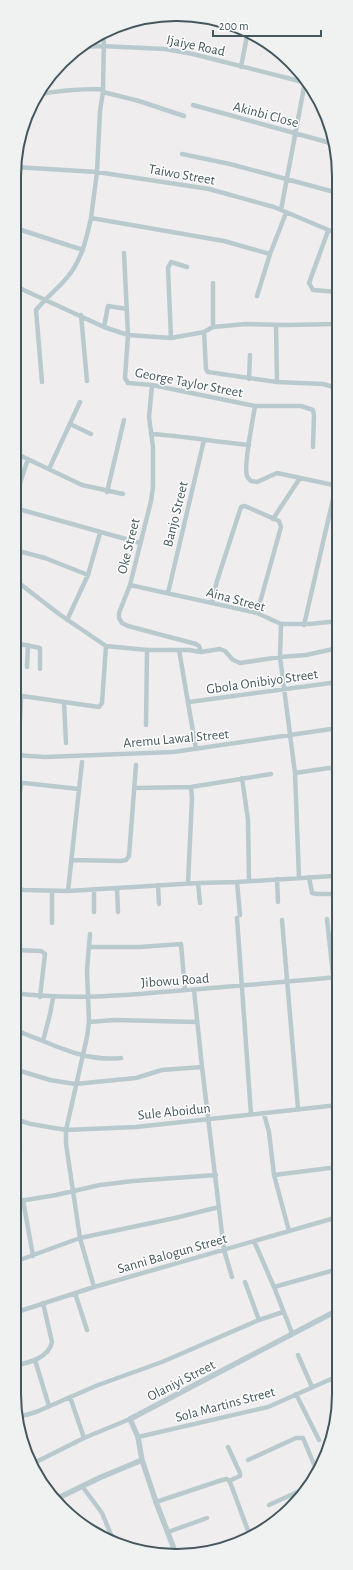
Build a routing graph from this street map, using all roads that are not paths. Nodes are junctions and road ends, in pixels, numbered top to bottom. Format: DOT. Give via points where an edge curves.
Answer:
graph roads {
  1 [pos="247,38"];
  2 [pos="104,39"];
  3 [pos="104,46"];
  4 [pos="91,47"];
  5 [pos="241,67"];
  6 [pos="299,81"];
  7 [pos="305,88"];
  8 [pos="103,91"];
  9 [pos="46,92"];
  10 [pos="193,105"];
  11 [pos="184,116"];
  12 [pos="295,133"];
  13 [pos="328,142"];
  14 [pos="182,154"];
  15 [pos="21,167"];
  16 [pos="98,172"];
  17 [pos="287,180"];
  18 [pos="332,191"];
  19 [pos="281,210"];
  20 [pos="286,212"];
  21 [pos="91,218"];
  22 [pos="21,230"];
  23 [pos="328,231"];
  24 [pos="332,232"];
  25 [pos="84,250"];
  26 [pos="124,253"];
  27 [pos="270,254"];
  28 [pos="187,268"];
  29 [pos="213,283"];
  30 [pos="21,289"];
  31 [pos="332,292"];
  32 [pos="257,296"];
  33 [pos="45,299"];
  34 [pos="127,309"];
  35 [pos="81,315"];
  36 [pos="332,324"];
  37 [pos="276,325"];
  38 [pos="104,326"];
  39 [pos="214,327"];
  40 [pos="204,332"];
  41 [pos="128,335"];
  42 [pos="170,338"];
  43 [pos="250,355"];
  44 [pos="249,379"];
  45 [pos="87,381"];
  46 [pos="42,382"];
  47 [pos="277,382"];
  48 [pos="152,385"];
  49 [pos="332,387"];
  50 [pos="80,402"];
  51 [pos="255,406"];
  52 [pos="124,420"];
  53 [pos="70,424"];
  54 [pos="91,434"];
  55 [pos="151,434"];
  56 [pos="204,440"];
  57 [pos="249,445"];
  58 [pos="313,447"];
  59 [pos="21,456"];
  60 [pos="28,459"];
  61 [pos="48,469"];
  62 [pos="300,478"];
  63 [pos="21,480"];
  64 [pos="332,485"];
  65 [pos="108,492"];
  66 [pos="123,494"];
  67 [pos="332,507"];
  68 [pos="21,510"];
  69 [pos="273,519"];
  70 [pos="100,533"];
  71 [pos="140,543"];
  72 [pos="21,552"];
  73 [pos="88,575"];
  74 [pos="130,584"];
  75 [pos="21,585"];
  76 [pos="168,593"];
  77 [pos="212,602"];
  78 [pos="257,613"];
  79 [pos="68,620"];
  80 [pos="332,622"];
  81 [pos="282,624"];
  82 [pos="304,625"];
  83 [pos="21,644"];
  84 [pos="28,645"];
  85 [pos="106,646"];
  86 [pos="332,649"];
  87 [pos="147,650"];
  88 [pos="179,650"];
  89 [pos="201,652"];
  90 [pos="280,657"];
  91 [pos="27,667"];
  92 [pos="40,670"];
  93 [pos="332,683"];
  94 [pos="285,690"];
  95 [pos="21,696"];
  96 [pos="64,702"];
  97 [pos="189,702"];
  98 [pos="146,725"];
  99 [pos="332,729"];
  100 [pos="290,736"];
  101 [pos="66,743"];
  102 [pos="196,749"];
  103 [pos="21,756"];
  104 [pos="82,762"];
  105 [pos="136,765"];
  106 [pos="332,768"];
  107 [pos="295,773"];
  108 [pos="271,774"];
  109 [pos="242,778"];
  110 [pos="21,782"];
  111 [pos="191,787"];
  112 [pos="134,788"];
  113 [pos="80,789"];
  114 [pos="72,860"];
  115 [pos="332,876"];
  116 [pos="309,877"];
  117 [pos="299,878"];
  118 [pos="277,879"];
  119 [pos="249,881"];
  120 [pos="237,882"];
  121 [pos="188,883"];
  122 [pos="198,883"];
  123 [pos="158,885"];
  124 [pos="117,888"];
  125 [pos="21,889"];
  126 [pos="94,890"];
  127 [pos="52,891"];
  128 [pos="68,891"];
  129 [pos="332,894"];
  130 [pos="278,902"];
  131 [pos="200,903"];
  132 [pos="159,904"];
  133 [pos="94,912"];
  134 [pos="118,912"];
  135 [pos="327,919"];
  136 [pos="282,920"];
  137 [pos="52,923"];
  138 [pos="90,934"];
  139 [pos="89,948"];
  140 [pos="21,950"];
  141 [pos="332,956"];
  142 [pos="332,978"];
  143 [pos="287,982"];
  144 [pos="242,986"];
  145 [pos="185,990"];
  146 [pos="194,990"];
  147 [pos="21,994"];
  148 [pos="40,997"];
  149 [pos="88,997"];
  150 [pos="53,998"];
  151 [pos="88,1022"];
  152 [pos="197,1022"];
  153 [pos="21,1033"];
  154 [pos="43,1041"];
  155 [pos="83,1056"];
  156 [pos="121,1058"];
  157 [pos="202,1067"];
  158 [pos="21,1071"];
  159 [pos="75,1084"];
  160 [pos="332,1106"];
  161 [pos="298,1109"];
  162 [pos="252,1114"];
  163 [pos="264,1114"];
  164 [pos="208,1119"];
  165 [pos="21,1121"];
  166 [pos="66,1130"];
  167 [pos="332,1168"];
  168 [pos="216,1175"];
  169 [pos="274,1175"];
  170 [pos="73,1191"];
  171 [pos="23,1200"];
  172 [pos="219,1207"];
  173 [pos="332,1219"];
  174 [pos="289,1231"];
  175 [pos="80,1238"];
  176 [pos="254,1241"];
  177 [pos="224,1250"];
  178 [pos="33,1256"];
  179 [pos="21,1260"];
  180 [pos="332,1271"];
  181 [pos="232,1276"];
  182 [pos="245,1282"];
  183 [pos="94,1287"];
  184 [pos="274,1287"];
  185 [pos="75,1293"];
  186 [pos="43,1303"];
  187 [pos="21,1311"];
  188 [pos="283,1312"];
  189 [pos="332,1313"];
  190 [pos="259,1320"];
  191 [pos="87,1330"];
  192 [pos="292,1333"];
  193 [pos="298,1355"];
  194 [pos="35,1360"];
  195 [pos="21,1364"];
  196 [pos="332,1378"];
  197 [pos="312,1387"];
  198 [pos="296,1394"];
  199 [pos="70,1397"];
  200 [pos="49,1406"];
  201 [pos="22,1416"];
  202 [pos="130,1419"];
  203 [pos="138,1437"];
  204 [pos="84,1438"];
  205 [pos="319,1440"];
  206 [pos="228,1447"];
  207 [pos="142,1460"];
  208 [pos="248,1460"];
  209 [pos="37,1462"];
  210 [pos="314,1465"];
  211 [pos="229,1481"];
  212 [pos="82,1486"];
  213 [pos="296,1493"];
  214 [pos="61,1497"];
  215 [pos="156,1502"];
  216 [pos="269,1505"];
  217 [pos="207,1518"];
  218 [pos="248,1531"];
  219 [pos="168,1532"];
  220 [pos="111,1534"];
  221 [pos="174,1549"];
  1 -- 5 [label="street"];
  2 -- 3 [label="street"];
  3 -- 4 [label="street, Ijaiye Road"];
  3 -- 5 [label="street, Ijaiye Road" via="165,49"];
  3 -- 8 [label="street"];
  5 -- 6 [label="street, Ijaiye Road"];
  7 -- 12 [label="street"];
  8 -- 9 [label="street" via="80,89"];
  8 -- 11 [label="street"];
  8 -- 16 [label="street"];
  10 -- 12 [label="street, Akinbi Close"];
  12 -- 13 [label="street, Akinbi Close"];
  12 -- 17 [label="street"];
  14 -- 17 [label="street"];
  15 -- 16 [label="street, Taiwo Street"];
  16 -- 19 [label="street, Taiwo Street" via="208,189"];
  16 -- 21 [label="street"];
  17 -- 18 [label="street"];
  17 -- 19 [label="street"];
  19 -- 20 [label="street, Taiwo Street"];
  20 -- 23 [label="street, Taiwo Street"];
  20 -- 27 [label="street"];
  21 -- 25 [label="street"];
  21 -- 27 [label="street" via="224,241"];
  22 -- 25 [label="street"];
  23 -- 24 [label="street, Taiwo Street"];
  23 -- 31 [label="street" via="309,283 313,290"];
  25 -- 33 [label="street" via="65,280"];
  26 -- 34 [label="street, George Taylor Street"];
  27 -- 32 [label="street"];
  28 -- 42 [label="street" via="171,262 168,268"];
  29 -- 39 [label="street"];
  30 -- 33 [label="street"];
  33 -- 35 [label="street"];
  33 -- 46 [label="street" via="36,310"];
  34 -- 38 [label="street" via="108,306"];
  34 -- 41 [label="street, George Taylor Street"];
  35 -- 38 [label="street"];
  35 -- 45 [label="street"];
  36 -- 37 [label="street"];
  37 -- 39 [label="street"];
  37 -- 47 [label="street"];
  38 -- 41 [label="street"];
  39 -- 40 [label="street"];
  40 -- 42 [label="street"];
  40 -- 44 [label="street" via="208,372"];
  41 -- 42 [label="street"];
  41 -- 48 [label="street, George Taylor Street" via="126,380 129,384"];
  43 -- 44 [label="street"];
  44 -- 47 [label="street"];
  47 -- 49 [label="street" via="323,384"];
  48 -- 51 [label="street, George Taylor Street"];
  48 -- 55 [label="street, Oke Street" via="149,417"];
  50 -- 53 [label="street"];
  51 -- 57 [label="street"];
  51 -- 58 [label="street, George Taylor Street" via="301,406 313,410"];
  52 -- 65 [label="street"];
  53 -- 54 [label="street"];
  53 -- 61 [label="street"];
  55 -- 56 [label="street"];
  55 -- 71 [label="street, Oke Street" via="153,487"];
  56 -- 57 [label="street"];
  56 -- 76 [label="street, Banjo Street"];
  57 -- 62 [label="street" via="247,477 251,481 257,482 277,473"];
  59 -- 60 [label="street"];
  60 -- 61 [label="street"];
  60 -- 63 [label="street"];
  61 -- 65 [label="street" via="82,485"];
  62 -- 64 [label="street"];
  62 -- 69 [label="street"];
  65 -- 66 [label="street"];
  67 -- 82 [label="street"];
  68 -- 70 [label="street"];
  69 -- 77 [label="street" via="243,506"];
  69 -- 78 [label="street" via="279,521 282,528"];
  70 -- 71 [label="street"];
  70 -- 73 [label="street"];
  71 -- 74 [label="street, Oke Street"];
  72 -- 73 [label="street"];
  73 -- 79 [label="street"];
  74 -- 76 [label="street, Aina Street"];
  74 -- 89 [label="street, Oke Street" via="119,613 122,623 196,644"];
  75 -- 79 [label="street"];
  76 -- 77 [label="street, Aina Street"];
  77 -- 78 [label="street, Aina Street"];
  78 -- 81 [label="street, Aina Street"];
  79 -- 85 [label="street"];
  80 -- 82 [label="street, Aina Street"];
  81 -- 82 [label="street, Aina Street"];
  81 -- 90 [label="street"];
  83 -- 84 [label="street"];
  84 -- 91 [label="street"];
  84 -- 92 [label="street" via="40,648"];
  85 -- 87 [label="street"];
  85 -- 96 [label="street" via="102,703 99,707"];
  86 -- 90 [label="street"];
  87 -- 88 [label="street"];
  87 -- 98 [label="street"];
  88 -- 89 [label="street"];
  88 -- 97 [label="street"];
  89 -- 90 [label="street" via="220,649 240,663"];
  90 -- 94 [label="street"];
  93 -- 94 [label="street, Gbola Onibiyo Street"];
  94 -- 97 [label="street, Gbola Onibiyo Street"];
  94 -- 100 [label="street"];
  95 -- 96 [label="street"];
  96 -- 101 [label="street"];
  97 -- 102 [label="street"];
  99 -- 100 [label="street, Aremu Lawal Street"];
  100 -- 102 [label="street, Aremu Lawal Street"];
  100 -- 107 [label="street"];
  102 -- 103 [label="street, Aremu Lawal Street" via="45,758"];
  104 -- 113 [label="street"];
  105 -- 112 [label="street"];
  106 -- 107 [label="street"];
  107 -- 117 [label="street"];
  108 -- 109 [label="street"];
  109 -- 111 [label="street"];
  109 -- 119 [label="street" via="248,820"];
  110 -- 113 [label="street"];
  111 -- 112 [label="street"];
  111 -- 121 [label="street"];
  112 -- 114 [label="street" via="129,856 126,860"];
  113 -- 114 [label="street"];
  114 -- 128 [label="street"];
  115 -- 116 [label="street"];
  116 -- 117 [label="street"];
  116 -- 129 [label="street" via="312,893"];
  117 -- 118 [label="street"];
  118 -- 119 [label="street"];
  118 -- 130 [label="street"];
  119 -- 120 [label="street"];
  120 -- 122 [label="street"];
  120 -- 144 [label="street"];
  121 -- 122 [label="street"];
  121 -- 123 [label="street"];
  122 -- 131 [label="street"];
  123 -- 124 [label="street"];
  123 -- 132 [label="street"];
  124 -- 126 [label="street"];
  124 -- 134 [label="street"];
  125 -- 127 [label="street"];
  126 -- 128 [label="street"];
  126 -- 133 [label="street"];
  127 -- 128 [label="street"];
  127 -- 137 [label="street"];
  135 -- 141 [label="street"];
  136 -- 143 [label="street"];
  138 -- 139 [label="street"];
  139 -- 145 [label="street" via="181,944"];
  139 -- 149 [label="street"];
  140 -- 148 [label="street" via="41,951 45,954"];
  142 -- 143 [label="street, Jibowu Road"];
  143 -- 144 [label="street, Jibowu Road"];
  143 -- 161 [label="street"];
  144 -- 146 [label="street, Jibowu Road"];
  144 -- 162 [label="street"];
  145 -- 146 [label="street, Jibowu Road"];
  145 -- 149 [label="street, Jibowu Road"];
  146 -- 152 [label="street"];
  147 -- 148 [label="street, Jibowu Road"];
  148 -- 150 [label="street, Jibowu Road"];
  149 -- 150 [label="street, Jibowu Road"];
  149 -- 151 [label="street"];
  150 -- 154 [label="street"];
  151 -- 152 [label="street"];
  151 -- 155 [label="street"];
  152 -- 157 [label="street"];
  153 -- 154 [label="street"];
  154 -- 155 [label="street"];
  155 -- 156 [label="street" via="95,1059"];
  155 -- 159 [label="street"];
  157 -- 159 [label="street" via="162,1070 136,1078"];
  157 -- 164 [label="street"];
  158 -- 159 [label="street"];
  159 -- 166 [label="street"];
  160 -- 161 [label="street, Sule Aboidun"];
  161 -- 163 [label="street, Sule Aboidun"];
  162 -- 163 [label="street, Sule Aboidun"];
  162 -- 164 [label="street, Sule Aboidun"];
  163 -- 169 [label="street" via="269,1132"];
  164 -- 166 [label="street, Sule Aboidun" via="136,1127"];
  164 -- 168 [label="street"];
  165 -- 166 [label="street, Sule Aboidun"];
  166 -- 170 [label="street"];
  167 -- 169 [label="street"];
  168 -- 170 [label="street" via="127,1182"];
  168 -- 172 [label="street"];
  169 -- 174 [label="street"];
  170 -- 171 [label="street"];
  170 -- 175 [label="street"];
  171 -- 178 [label="street"];
  172 -- 175 [label="street"];
  172 -- 177 [label="street"];
  173 -- 174 [label="street, Sanni Balogun Street"];
  174 -- 176 [label="street, Sanni Balogun Street"];
  175 -- 178 [label="street"];
  175 -- 183 [label="street"];
  176 -- 177 [label="street, Sanni Balogun Street"];
  176 -- 184 [label="street"];
  177 -- 181 [label="street"];
  177 -- 183 [label="street, Sanni Balogun Street"];
  178 -- 179 [label="street"];
  180 -- 184 [label="street"];
  182 -- 190 [label="street"];
  183 -- 185 [label="street, Sanni Balogun Street"];
  184 -- 188 [label="street"];
  185 -- 186 [label="street, Sanni Balogun Street"];
  185 -- 191 [label="street"];
  186 -- 187 [label="street, Sanni Balogun Street"];
  186 -- 194 [label="street" via="52,1342 50,1350"];
  188 -- 190 [label="street"];
  188 -- 192 [label="street"];
  189 -- 192 [label="street, Olaniyi Street"];
  190 -- 199 [label="street" via="162,1362"];
  192 -- 202 [label="street, Olaniyi Street"];
  193 -- 197 [label="street"];
  194 -- 195 [label="street"];
  194 -- 200 [label="street"];
  196 -- 197 [label="street, Sola Martins Street"];
  197 -- 198 [label="street, Sola Martins Street"];
  198 -- 203 [label="street, Sola Martins Street" via="268,1407"];
  198 -- 205 [label="street"];
  199 -- 200 [label="street"];
  199 -- 204 [label="street"];
  200 -- 201 [label="street"];
  202 -- 203 [label="street"];
  202 -- 204 [label="street, Olaniyi Street"];
  203 -- 207 [label="street"];
  204 -- 209 [label="street, Olaniyi Street"];
  206 -- 211 [label="street" via="240,1473 240,1476"];
  207 -- 212 [label="street"];
  207 -- 215 [label="street"];
  208 -- 210 [label="street" via="296,1438 303,1438"];
  211 -- 215 [label="street" via="222,1480"];
  211 -- 218 [label="street"];
  212 -- 214 [label="street"];
  212 -- 220 [label="street" via="102,1513"];
  213 -- 216 [label="street"];
  215 -- 219 [label="street"];
  217 -- 219 [label="street"];
  219 -- 221 [label="street"];
}
